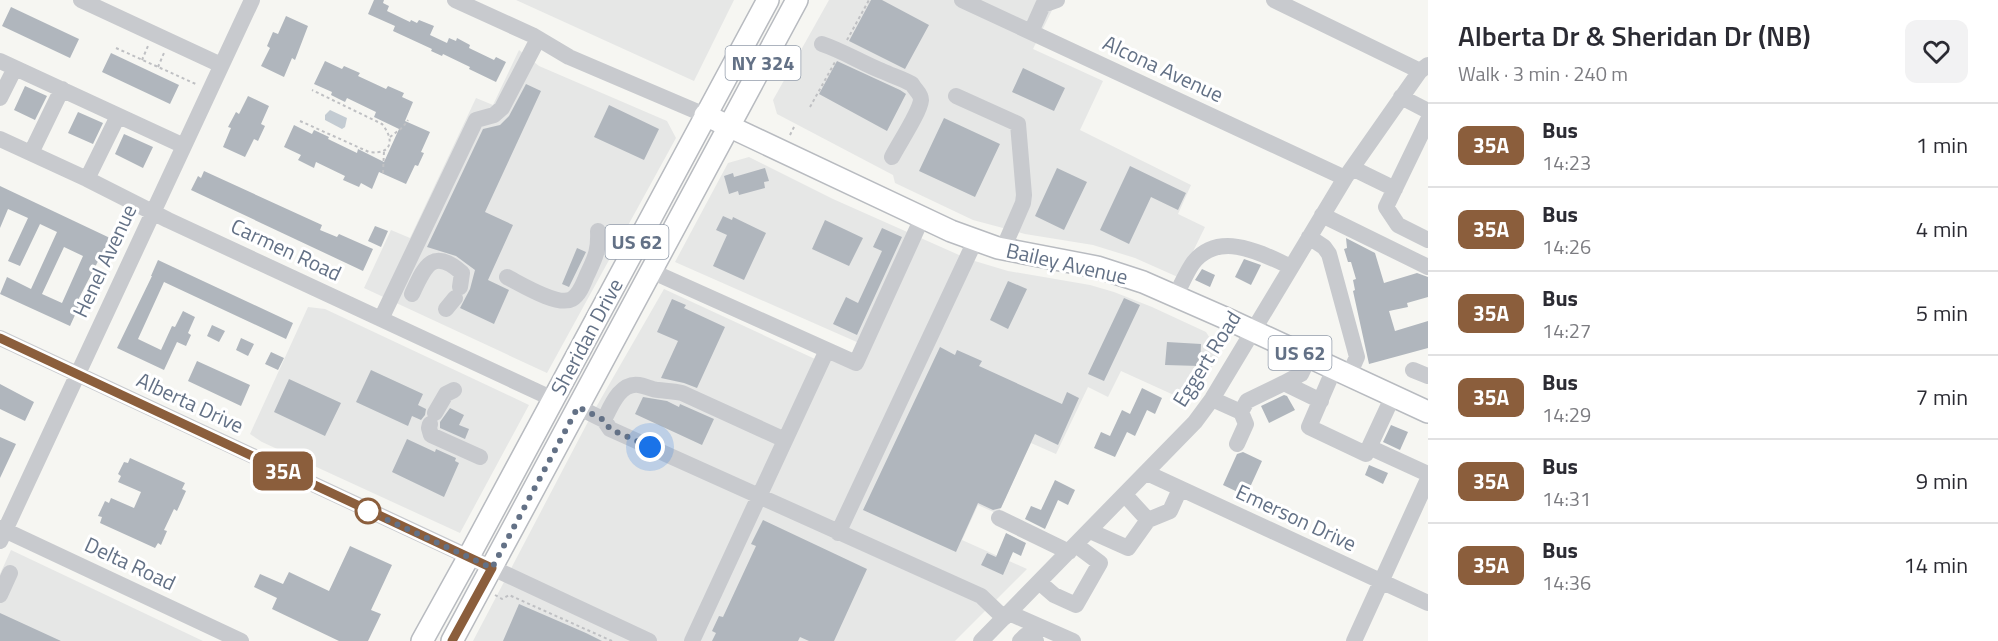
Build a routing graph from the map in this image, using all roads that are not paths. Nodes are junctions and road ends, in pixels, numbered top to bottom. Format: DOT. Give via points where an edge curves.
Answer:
graph roads {
  1 [pos="81,0"];
  2 [pos="252,0"];
  3 [pos="455,0"];
  4 [pos="768,0"];
  5 [pos="797,0"];
  6 [pos="962,0"];
  7 [pos="1057,0"];
  8 [pos="1274,0"];
  9 [pos="485,6"];
  10 [pos="1031,32"];
  11 [pos="538,39"];
  12 [pos="822,44"];
  13 [pos="7,64"];
  14 [pos="221,65"];
  15 [pos="1424,68"];
  16 [pos="62,90"];
  17 [pos="956,96"];
  18 [pos="0,98"];
  19 [pos="1401,98"];
  20 [pos="1428,111"];
  21 [pos="705,115"];
  22 [pos="118,116"];
  23 [pos="1428,120"];
  24 [pos="730,126"];
  25 [pos="0,139"];
  26 [pos="184,146"];
  27 [pos="31,153"];
  28 [pos="892,157"];
  29 [pos="1349,173"];
  30 [pos="87,179"];
  31 [pos="1395,189"];
  32 [pos="153,213"];
  33 [pos="1322,215"];
  34 [pos="922,218"];
  35 [pos="598,231"];
  36 [pos="1309,237"];
  37 [pos="1428,240"];
  38 [pos="975,241"];
  39 [pos="1003,249"];
  40 [pos="1291,267"];
  41 [pos="1428,267"];
  42 [pos="651,271"];
  43 [pos="507,277"];
  44 [pos="412,294"];
  45 [pos="1175,296"];
  46 [pos="454,298"];
  47 [pos="381,319"];
  48 [pos="1252,330"];
  49 [pos="0,338"];
  50 [pos="827,351"];
  51 [pos="1309,357"];
  52 [pos="1342,372"];
  53 [pos="77,375"];
  54 [pos="1284,383"];
  55 [pos="454,390"];
  56 [pos="1393,396"];
  57 [pos="553,399"];
  58 [pos="1212,399"];
  59 [pos="1321,401"];
  60 [pos="578,407"];
  61 [pos="1240,412"];
  62 [pos="1428,412"];
  63 [pos="604,420"];
  64 [pos="785,440"];
  65 [pos="1237,444"];
  66 [pos="1369,447"];
  67 [pos="480,457"];
  68 [pos="1147,473"];
  69 [pos="1428,474"];
  70 [pos="1428,479"];
  71 [pos="1180,489"];
  72 [pos="1125,495"];
  73 [pos="758,497"];
  74 [pos="999,518"];
  75 [pos="1148,520"];
  76 [pos="1090,531"];
  77 [pos="838,532"];
  78 [pos="2,533"];
  79 [pos="1072,548"];
  80 [pos="468,558"];
  81 [pos="492,568"];
  82 [pos="10,573"];
  83 [pos="1039,582"];
  84 [pos="1382,582"];
  85 [pos="0,595"];
  86 [pos="1428,603"];
  87 [pos="1006,615"];
  88 [pos="1039,637"];
  89 [pos="1070,640"];
  90 [pos="241,641"];
  91 [pos="422,641"];
  92 [pos="452,641"];
  93 [pos="649,641"];
  94 [pos="692,641"];
  95 [pos="981,641"];
  96 [pos="1020,641"];
  97 [pos="1354,641"];
  1 -- 14 [label="street"];
  2 -- 14 [label="street, Henel Avenue"];
  3 -- 9 [label="street"];
  4 -- 21 [label="main road, Sheridan Drive / NY 324"];
  5 -- 24 [label="main road, Sheridan Drive / NY 324"];
  6 -- 10 [label="street, Alcona Avenue"];
  7 -- 10 [label="street" via="1044,5"];
  8 -- 15 [label="street"];
  9 -- 11 [label="street"];
  10 -- 29 [label="street, Alcona Avenue"];
  11 -- 21 [label="street" via="569,57"];
  11 -- 47 [label="street" via="502,108 494,115 476,120"];
  12 -- 28 [label="street" via="894,74 919,93 920,103"];
  13 -- 16 [label="street"];
  13 -- 18 [label="street"];
  14 -- 26 [label="street, Henel Avenue"];
  15 -- 19 [label="street, Eggert Road"];
  16 -- 22 [label="street"];
  16 -- 27 [label="street"];
  17 -- 39 [label="street" via="1018,124 1024,195"];
  19 -- 20 [label="street"];
  19 -- 29 [label="street, Eggert Road"];
  21 -- 24 [label="main road, Bailey Avenue / US 62"];
  21 -- 57 [label="main road, Sheridan Drive / US 62"];
  22 -- 26 [label="street"];
  22 -- 30 [label="street"];
  23 -- 31 [label="street"];
  24 -- 34 [label="main road, Bailey Avenue / US 62"];
  24 -- 42 [label="main road, Sheridan Drive / US 62"];
  25 -- 27 [label="street, Carmen Road"];
  26 -- 32 [label="street, Henel Avenue"];
  27 -- 30 [label="street, Carmen Road"];
  29 -- 31 [label="street, Alcona Avenue"];
  29 -- 33 [label="street, Eggert Road"];
  30 -- 32 [label="street, Carmen Road"];
  31 -- 37 [label="street" via="1386,207 1398,225"];
  32 -- 47 [label="street, Carmen Road"];
  32 -- 53 [label="street, Henel Avenue"];
  33 -- 36 [label="street, Eggert Road"];
  33 -- 41 [label="street"];
  34 -- 38 [label="main road, Bailey Avenue / US 62"];
  34 -- 50 [label="street" via="856,363"];
  35 -- 43 [label="street" via="597,254 580,291 570,300 553,299"];
  36 -- 40 [label="street, Eggert Road"];
  36 -- 52 [label="street" via="1329,254 1357,357"];
  38 -- 39 [label="main road, Bailey Avenue / US 62"];
  38 -- 77 [label="street"];
  39 -- 45 [label="main road, Bailey Avenue / US 62" via="1112,271"];
  40 -- 45 [label="street" via="1239,246 1210,248 1194,263"];
  40 -- 48 [label="street, Eggert Road"];
  42 -- 50 [label="street"];
  42 -- 60 [label="main road, Sheridan Drive / US 62"];
  44 -- 46 [label="street" via="424,267 436,261 462,273"];
  45 -- 48 [label="main road, Bailey Avenue / US 62"];
  47 -- 57 [label="street, Carmen Road"];
  48 -- 51 [label="main road, Bailey Avenue / US 62"];
  48 -- 58 [label="street, Eggert Road"];
  49 -- 53 [label="street, Alberta Drive"];
  50 -- 64 [label="street"];
  51 -- 52 [label="main road, Bailey Avenue / US 62"];
  51 -- 54 [label="street" via="1301,374"];
  52 -- 56 [label="main road, Bailey Avenue / US 62"];
  52 -- 59 [label="street"];
  53 -- 78 [label="street, Henel Avenue"];
  53 -- 80 [label="street, Alberta Drive"];
  54 -- 59 [label="street"];
  54 -- 61 [label="street" via="1247,401"];
  55 -- 67 [label="street" via="446,394 429,432"];
  56 -- 62 [label="main road, Bailey Avenue / US 62"];
  56 -- 66 [label="street"];
  57 -- 80 [label="main road, Sheridan Drive / US 62"];
  58 -- 61 [label="street"];
  58 -- 68 [label="street, Eggert Road"];
  59 -- 66 [label="street" via="1308,427 1366,454"];
  60 -- 63 [label="street"];
  60 -- 81 [label="main road, Sheridan Drive / US 62"];
  61 -- 65 [label="street" via="1246,424"];
  63 -- 64 [label="street" via="621,391 641,385 682,393"];
  63 -- 73 [label="street" via="610,429"];
  64 -- 73 [label="street"];
  66 -- 69 [label="street"];
  68 -- 71 [label="street, Emerson Drive"];
  68 -- 72 [label="street, Eggert Road"];
  70 -- 84 [label="street"];
  71 -- 75 [label="street" via="1170,511"];
  71 -- 84 [label="street, Emerson Drive"];
  72 -- 75 [label="street"];
  72 -- 76 [label="street, Eggert Road"];
  73 -- 77 [label="street"];
  73 -- 94 [label="street"];
  74 -- 79 [label="street"];
  75 -- 76 [label="street" via="1128,548"];
  76 -- 79 [label="street, Eggert Road"];
  77 -- 87 [label="street" via="981,596"];
  78 -- 90 [label="street, Delta Road"];
  79 -- 83 [label="street, Eggert Road"];
  79 -- 83 [label="street" via="1100,563 1076,605 1054,595"];
  80 -- 81 [label="street, Alberta Drive"];
  80 -- 91 [label="main road, Sheridan Drive / US 62"];
  81 -- 92 [label="main road, Sheridan Drive / US 62"];
  81 -- 93 [label="street, Alberta Drive"];
  82 -- 85 [label="street"];
  83 -- 87 [label="street, Eggert Road"];
  84 -- 86 [label="street, Emerson Drive"];
  84 -- 97 [label="street"];
  87 -- 88 [label="street"];
  87 -- 95 [label="street, Eggert Road"];
  88 -- 89 [label="street"];
  88 -- 96 [label="street" via="1025,636"];
}
